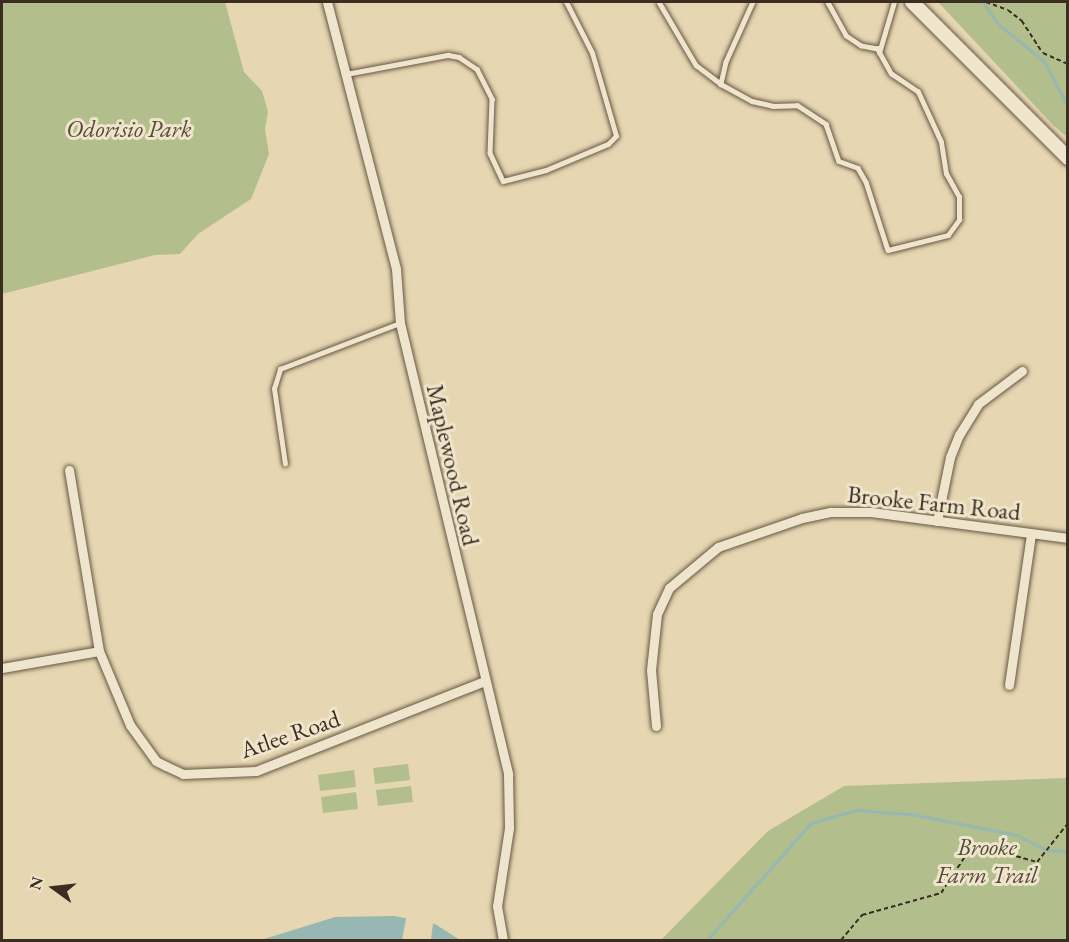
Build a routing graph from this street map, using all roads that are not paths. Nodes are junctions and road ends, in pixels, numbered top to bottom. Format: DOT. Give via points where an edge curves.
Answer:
graph roads {
  1 [pos="327,2"];
  2 [pos="566,2"];
  3 [pos="659,2"];
  4 [pos="753,2"];
  5 [pos="826,2"];
  6 [pos="894,2"];
  7 [pos="912,2"];
  8 [pos="879,54"];
  9 [pos="344,74"];
  10 [pos="721,84"];
  11 [pos="1068,158"];
  12 [pos="400,323"];
  13 [pos="1022,371"];
  14 [pos="285,464"];
  15 [pos="69,470"];
  16 [pos="937,521"];
  17 [pos="1031,534"];
  18 [pos="1068,538"];
  19 [pos="99,651"];
  20 [pos="2,668"];
  21 [pos="484,681"];
  22 [pos="1009,685"];
  23 [pos="656,726"];
  24 [pos="503,940"];
  1 -- 9 [label="street, Maplewood Road"];
  2 -- 9 [label="lane" via="592,53 616,136 608,144 546,170 503,181 490,153 492,99 477,69 459,57 447,55"];
  3 -- 10 [label="lane" via="696,64"];
  4 -- 10 [label="lane" via="726,62"];
  5 -- 8 [label="lane" via="846,36 861,46 877,49"];
  6 -- 8 [label="lane"];
  7 -- 11 [label="main road"];
  8 -- 10 [label="lane" via="891,74 918,92 941,142 946,174 959,197 959,220 948,234 888,250 867,182 858,168 839,161 826,124 797,105 773,106 752,101"];
  9 -- 12 [label="street, Maplewood Road" via="396,269"];
  12 -- 14 [label="lane" via="280,369 274,389"];
  12 -- 21 [label="street, Maplewood Road"];
  13 -- 16 [label="street" via="978,404 958,435"];
  15 -- 19 [label="street, Atlee Road"];
  16 -- 17 [label="street, Brooke Farm Road"];
  16 -- 23 [label="street, Brooke Farm Road" via="871,512 831,512 801,518 718,547 669,588 657,614 651,670"];
  17 -- 18 [label="street, Brooke Farm Road"];
  17 -- 22 [label="street"];
  19 -- 20 [label="street"];
  19 -- 21 [label="street, Atlee Road" via="142,744 156,760 183,774 256,771"];
  21 -- 24 [label="street, Maplewood Road" via="508,774 509,828 497,906"];
}
